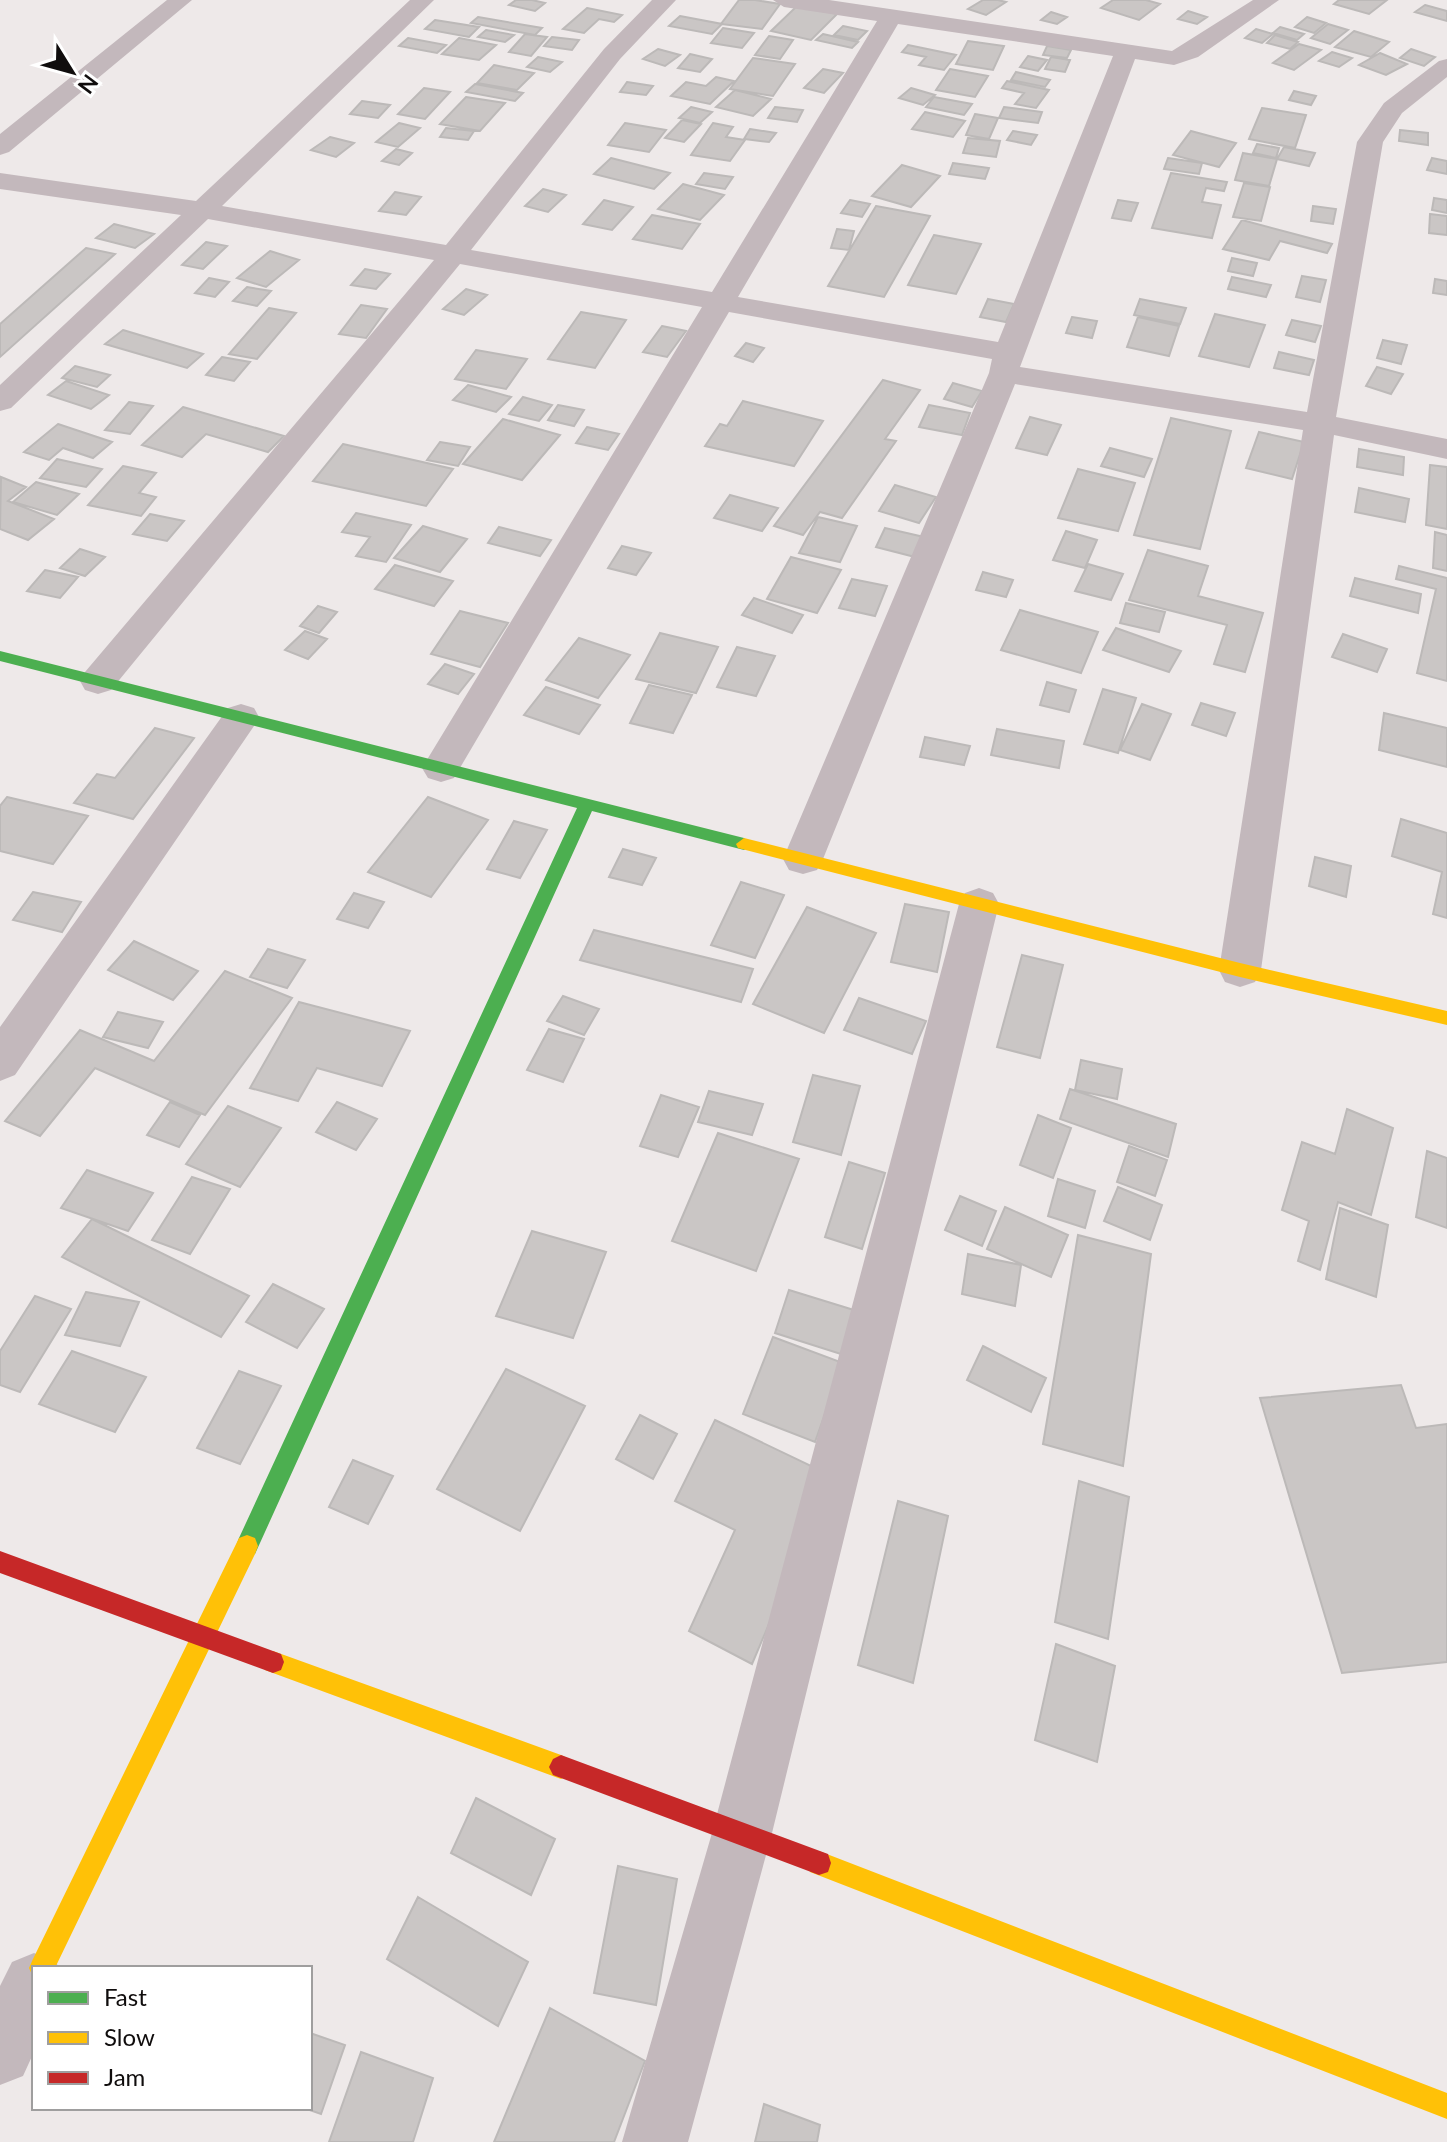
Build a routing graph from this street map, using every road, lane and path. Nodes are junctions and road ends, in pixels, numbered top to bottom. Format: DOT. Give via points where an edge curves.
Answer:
graph roads {
  1 [pos="181,0"];
  2 [pos="423,0"];
  3 [pos="665,0"];
  4 [pos="784,0"];
  5 [pos="957,0"];
  6 [pos="1268,0"];
  7 [pos="907,17"];
  8 [pos="1126,52"];
  9 [pos="1444,72"];
  10 [pos="0,147"];
  11 [pos="0,181"];
  12 [pos="200,210"];
  13 [pos="452,256"];
  14 [pos="718,303"];
  15 [pos="1006,363"];
  16 [pos="0,402"];
  17 [pos="1320,423"];
  18 [pos="1447,449"];
  19 [pos="0,656"];
  20 [pos="98,681"];
  21 [pos="241,717"];
  22 [pos="441,768"];
  23 [pos="587,804"];
  24 [pos="803,859"];
  25 [pos="979,904"];
  26 [pos="1240,970"];
  27 [pos="1447,1018"];
  28 [pos="0,1062"];
  29 [pos="0,1562"];
  30 [pos="205,1638"];
  31 [pos="742,1833"];
  32 [pos="43,1966"];
  33 [pos="32,1988"];
  34 [pos="0,2053"];
  35 [pos="1447,2106"];
  36 [pos="655,2142"];
  1 -- 10 [label="street"];
  2 -- 12 [label="street"];
  3 -- 13 [label="street" via="612,54"];
  4 -- 7 [label="street"];
  5 -- 7 [label="street"];
  6 -- 8 [label="street" via="1174,58"];
  7 -- 8 [label="street"];
  7 -- 14 [label="street"];
  8 -- 15 [label="street"];
  9 -- 17 [label="street" via="1396,104 1377,123 1370,142"];
  11 -- 12 [label="street"];
  12 -- 13 [label="street"];
  12 -- 16 [label="street"];
  13 -- 14 [label="street"];
  13 -- 20 [label="street"];
  14 -- 15 [label="street"];
  14 -- 22 [label="street"];
  15 -- 17 [label="street"];
  15 -- 24 [label="street"];
  17 -- 18 [label="street"];
  17 -- 26 [label="street"];
  19 -- 20 [label="street"];
  20 -- 21 [label="street"];
  21 -- 22 [label="street"];
  21 -- 28 [label="street"];
  22 -- 23 [label="street"];
  23 -- 24 [label="street"];
  23 -- 30 [label="street"];
  24 -- 25 [label="street"];
  25 -- 26 [label="street"];
  25 -- 31 [label="street"];
  26 -- 27 [label="street"];
  29 -- 30 [label="street"];
  30 -- 31 [label="street"];
  30 -- 32 [label="street"];
  31 -- 35 [label="street"];
  31 -- 36 [label="street"];
  33 -- 34 [label="street"];
}
